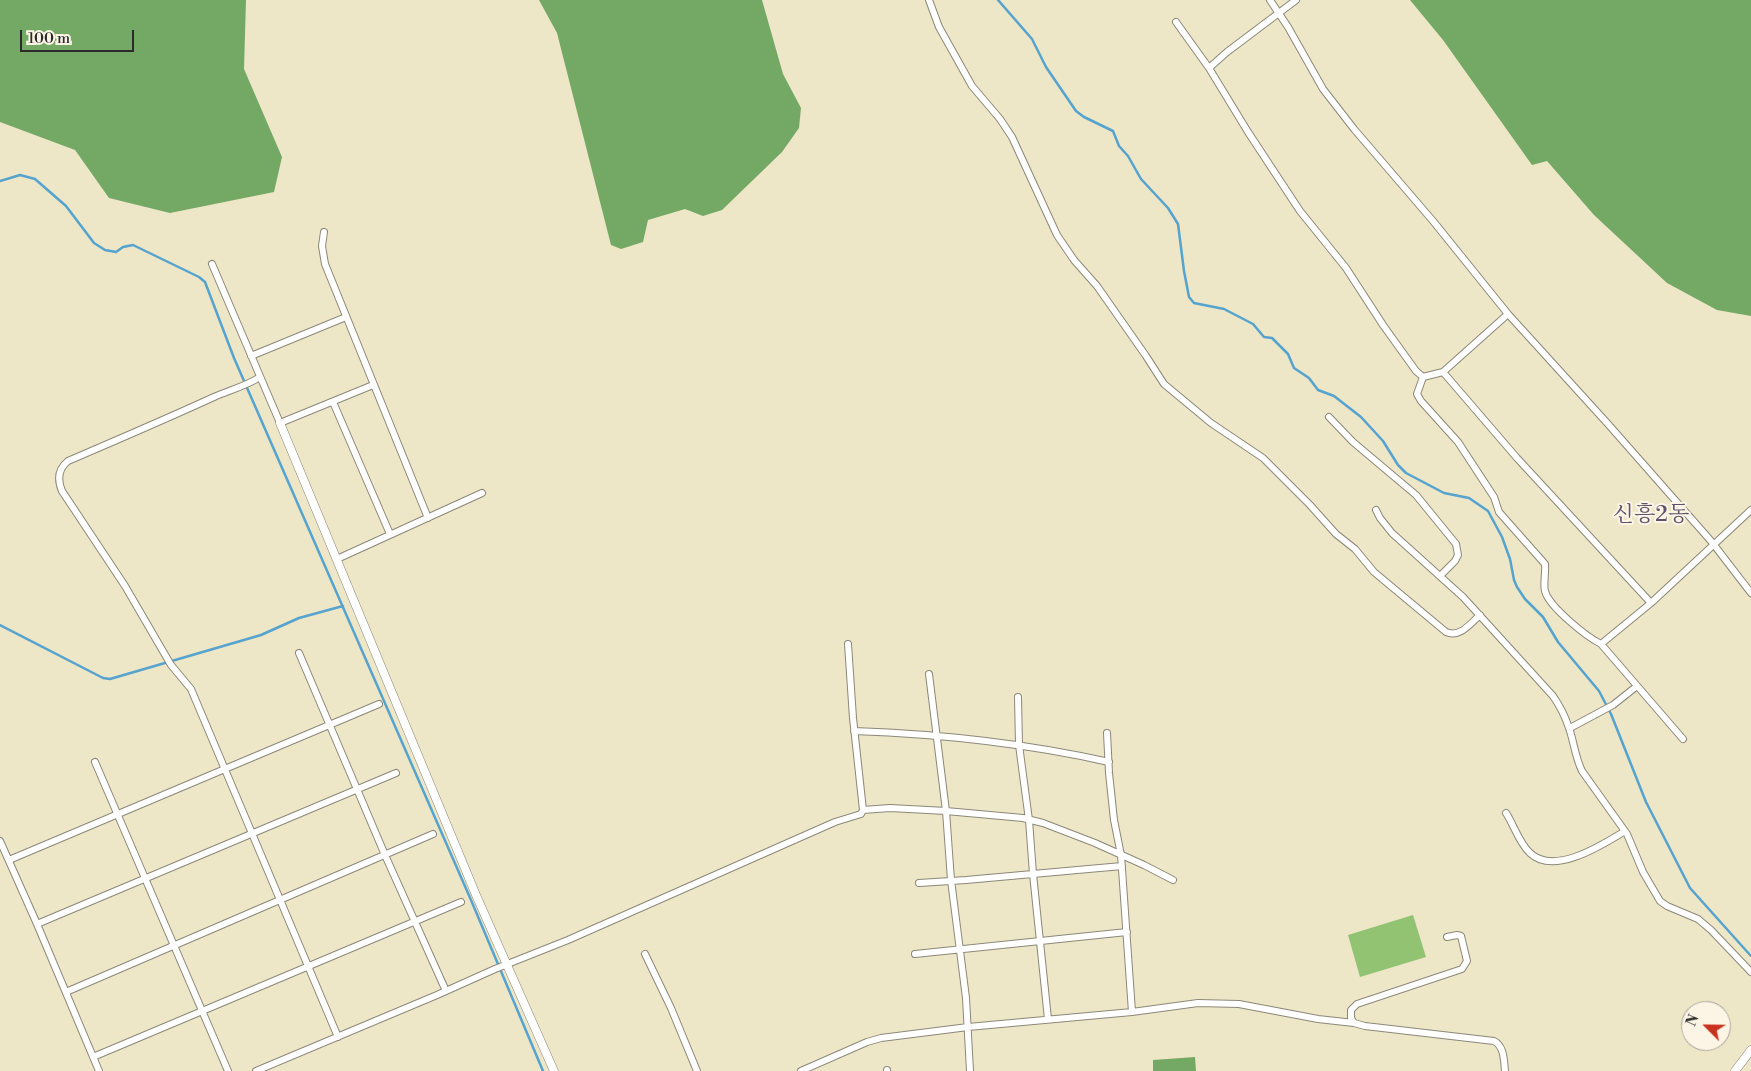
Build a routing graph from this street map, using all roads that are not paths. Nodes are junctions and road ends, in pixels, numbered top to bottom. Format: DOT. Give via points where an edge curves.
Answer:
graph roads {
  1 [pos="929,0"];
  2 [pos="1270,0"];
  3 [pos="1296,0"];
  4 [pos="1278,12"];
  5 [pos="1176,22"];
  6 [pos="1209,68"];
  7 [pos="324,232"];
  8 [pos="212,264"];
  9 [pos="1508,314"];
  10 [pos="346,317"];
  11 [pos="251,356"];
  12 [pos="1443,372"];
  13 [pos="260,377"];
  14 [pos="1423,377"];
  15 [pos="373,385"];
  16 [pos="333,402"];
  17 [pos="1329,416"];
  18 [pos="280,423"];
  19 [pos="482,493"];
  20 [pos="1376,510"];
  21 [pos="1751,510"];
  22 [pos="428,518"];
  23 [pos="390,534"];
  24 [pos="1713,545"];
  25 [pos="337,559"];
  26 [pos="1440,576"];
  27 [pos="1751,593"];
  28 [pos="1651,603"];
  29 [pos="1480,615"];
  30 [pos="848,644"];
  31 [pos="1601,644"];
  32 [pos="300,653"];
  33 [pos="929,674"];
  34 [pos="1637,686"];
  35 [pos="1018,696"];
  36 [pos="379,704"];
  37 [pos="330,724"];
  38 [pos="1570,728"];
  39 [pos="854,731"];
  40 [pos="1107,734"];
  41 [pos="937,736"];
  42 [pos="1683,740"];
  43 [pos="1020,745"];
  44 [pos="95,762"];
  45 [pos="1109,762"];
  46 [pos="225,769"];
  47 [pos="396,773"];
  48 [pos="358,789"];
  49 [pos="863,810"];
  50 [pos="946,811"];
  51 [pos="1506,813"];
  52 [pos="118,814"];
  53 [pos="1030,820"];
  54 [pos="1625,830"];
  55 [pos="252,834"];
  56 [pos="433,834"];
  57 [pos="0,841"];
  58 [pos="385,855"];
  59 [pos="1121,855"];
  60 [pos="9,860"];
  61 [pos="1122,866"];
  62 [pos="1033,874"];
  63 [pos="145,879"];
  64 [pos="951,880"];
  65 [pos="1173,880"];
  66 [pos="919,882"];
  67 [pos="280,900"];
  68 [pos="462,902"];
  69 [pos="414,922"];
  70 [pos="37,924"];
  71 [pos="1126,932"];
  72 [pos="1448,937"];
  73 [pos="1040,942"];
  74 [pos="174,945"];
  75 [pos="960,950"];
  76 [pos="645,954"];
  77 [pos="915,954"];
  78 [pos="308,966"];
  79 [pos="501,967"];
  80 [pos="1751,972"];
  81 [pos="446,991"];
  82 [pos="66,992"];
  83 [pos="202,1011"];
  84 [pos="1132,1012"];
  85 [pos="1048,1019"];
  86 [pos="1354,1023"];
  87 [pos="968,1027"];
  88 [pos="338,1038"];
  89 [pos="1751,1050"];
  90 [pos="93,1057"];
  91 [pos="99,1071"];
  92 [pos="228,1071"];
  93 [pos="256,1071"];
  94 [pos="554,1071"];
  95 [pos="697,1071"];
  96 [pos="801,1071"];
  97 [pos="970,1071"];
  98 [pos="1505,1071"];
  99 [pos="1735,1071"];
  1 -- 29 [label="street" via="939,27 972,86 1012,136 1057,235 1097,286 1164,384 1211,424 1263,458 1374,572 1446,632 1458,633"];
  2 -- 4 [label="street"];
  3 -- 4 [label="street"];
  4 -- 6 [label="street"];
  4 -- 9 [label="street" via="1323,89"];
  5 -- 6 [label="street"];
  6 -- 14 [label="street" via="1300,211 1346,268 1383,325"];
  7 -- 10 [label="street" via="324,264"];
  8 -- 11 [label="street"];
  9 -- 12 [label="street"];
  9 -- 24 [label="street"];
  10 -- 11 [label="street"];
  10 -- 15 [label="street"];
  11 -- 13 [label="street"];
  12 -- 14 [label="street"];
  12 -- 28 [label="street" via="1517,458"];
  13 -- 18 [label="street"];
  13 -- 46 [label="street" via="68,460 59,482 170,662 191,689"];
  14 -- 31 [label="street" via="1417,394 1458,442 1494,497 1499,512 1545,564 1545,591 1578,629"];
  15 -- 16 [label="street"];
  15 -- 22 [label="street"];
  16 -- 18 [label="street"];
  16 -- 23 [label="street"];
  17 -- 26 [label="street" via="1365,453 1416,495 1456,544 1458,555 1455,561"];
  18 -- 25 [label="street"];
  19 -- 22 [label="street"];
  20 -- 26 [label="street" via="1392,533"];
  21 -- 24 [label="street"];
  22 -- 23 [label="street"];
  23 -- 25 [label="street"];
  24 -- 27 [label="street"];
  24 -- 28 [label="street"];
  25 -- 79 [label="street" via="476,895"];
  26 -- 29 [label="street"];
  28 -- 31 [label="street"];
  29 -- 38 [label="street" via="1553,696"];
  30 -- 39 [label="street"];
  31 -- 34 [label="street"];
  32 -- 37 [label="street"];
  33 -- 41 [label="street"];
  34 -- 38 [label="street" via="1613,705"];
  34 -- 42 [label="street"];
  35 -- 43 [label="street"];
  36 -- 37 [label="street"];
  37 -- 46 [label="street"];
  37 -- 48 [label="street"];
  38 -- 54 [label="street" via="1582,771"];
  39 -- 41 [label="street"];
  39 -- 49 [label="street"];
  40 -- 45 [label="street"];
  41 -- 43 [label="street"];
  41 -- 50 [label="street"];
  43 -- 45 [label="street"];
  43 -- 53 [label="street"];
  44 -- 52 [label="street"];
  45 -- 59 [label="street"];
  46 -- 52 [label="street"];
  46 -- 55 [label="street"];
  47 -- 48 [label="street"];
  48 -- 55 [label="street"];
  48 -- 58 [label="street"];
  49 -- 50 [label="street"];
  49 -- 79 [label="street" via="861,814 835,822"];
  50 -- 53 [label="street"];
  50 -- 64 [label="street"];
  51 -- 54 [label="street" via="1528,852 1543,861 1560,861 1580,855"];
  52 -- 60 [label="street"];
  52 -- 63 [label="street"];
  53 -- 59 [label="street"];
  53 -- 62 [label="street"];
  54 -- 80 [label="street" via="1660,901 1698,919"];
  55 -- 63 [label="street"];
  55 -- 67 [label="street"];
  56 -- 58 [label="street"];
  57 -- 60 [label="street"];
  58 -- 67 [label="street"];
  58 -- 69 [label="street"];
  59 -- 61 [label="street"];
  59 -- 65 [label="street"];
  60 -- 70 [label="street"];
  61 -- 62 [label="street"];
  61 -- 71 [label="street"];
  62 -- 64 [label="street"];
  62 -- 73 [label="street"];
  63 -- 70 [label="street"];
  63 -- 74 [label="street"];
  64 -- 66 [label="street"];
  64 -- 75 [label="street"];
  67 -- 74 [label="street"];
  67 -- 78 [label="street"];
  68 -- 69 [label="street"];
  69 -- 78 [label="street"];
  69 -- 81 [label="street"];
  70 -- 82 [label="street"];
  71 -- 73 [label="street"];
  71 -- 84 [label="street"];
  72 -- 86 [label="street" via="1461,936 1466,955 1462,969 1354,1006 1351,1018"];
  73 -- 75 [label="street"];
  73 -- 85 [label="street"];
  74 -- 82 [label="street"];
  74 -- 83 [label="street"];
  75 -- 77 [label="street"];
  75 -- 87 [label="street"];
  76 -- 95 [label="street"];
  78 -- 83 [label="street"];
  78 -- 88 [label="street"];
  79 -- 81 [label="street"];
  79 -- 94 [label="street"];
  81 -- 88 [label="street"];
  82 -- 90 [label="street"];
  83 -- 90 [label="street"];
  83 -- 92 [label="street"];
  84 -- 85 [label="street"];
  84 -- 86 [label="street" via="1198,1003 1239,1004"];
  85 -- 87 [label="street"];
  86 -- 98 [label="street" via="1494,1040 1503,1051"];
  87 -- 96 [label="street" via="881,1038"];
  87 -- 97 [label="street"];
  88 -- 93 [label="street"];
  89 -- 99 [label="street"];
  90 -- 91 [label="street"];
}
